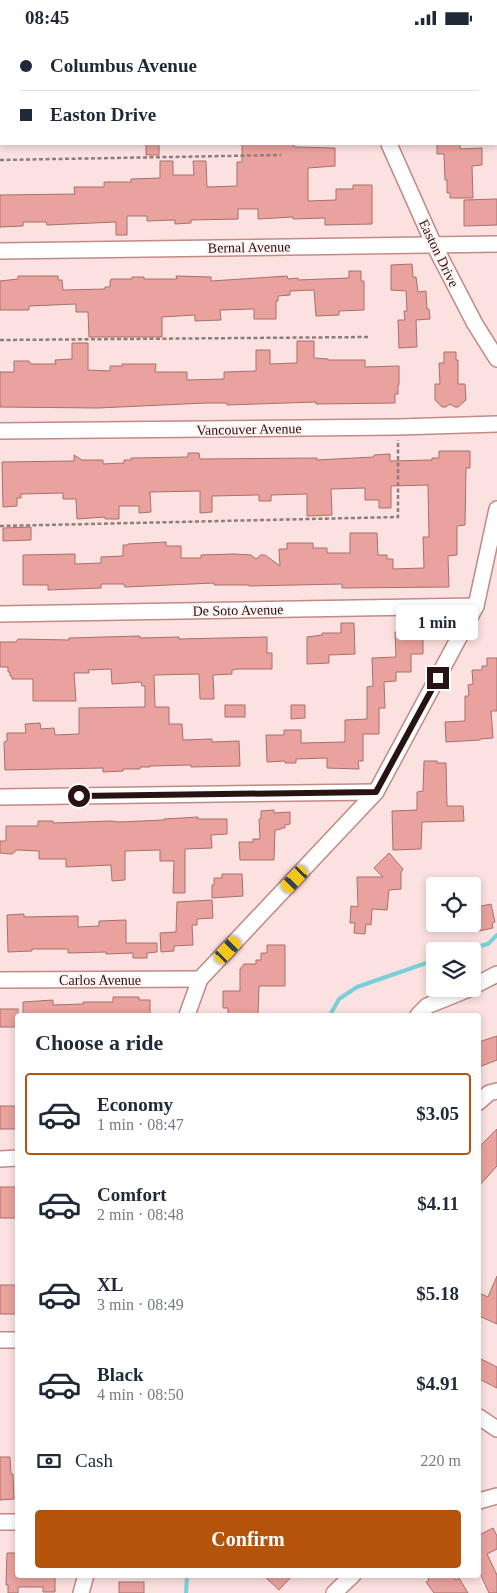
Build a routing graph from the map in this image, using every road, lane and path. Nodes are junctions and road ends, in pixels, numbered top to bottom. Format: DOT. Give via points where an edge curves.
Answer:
graph roads {
  1 [pos="389,145"];
  2 [pos="281,155"];
  3 [pos="0,160"];
  4 [pos="497,244"];
  5 [pos="434,245"];
  6 [pos="0,251"];
  7 [pos="369,337"];
  8 [pos="0,341"];
  9 [pos="497,359"];
  10 [pos="497,424"];
  11 [pos="398,427"];
  12 [pos="0,431"];
  13 [pos="497,509"];
  14 [pos="0,526"];
  15 [pos="476,606"];
  16 [pos="0,614"];
  17 [pos="376,792"];
  18 [pos="0,797"];
  19 [pos="497,974"];
  20 [pos="200,979"];
  21 [pos="0,980"];
  22 [pos="481,982"];
  23 [pos="449,997"];
  24 [pos="188,1013"];
  25 [pos="420,1013"];
  26 [pos="497,1091"];
  27 [pos="481,1100"];
  28 [pos="0,1159"];
  29 [pos="15,1159"];
  30 [pos="0,1340"];
  31 [pos="15,1340"];
  32 [pos="481,1418"];
  33 [pos="497,1429"];
  34 [pos="497,1496"];
  35 [pos="481,1500"];
  36 [pos="0,1522"];
  37 [pos="15,1522"];
  38 [pos="85,1578"];
  39 [pos="350,1578"];
  40 [pos="81,1593"];
  41 [pos="334,1593"];
  1 -- 5 [label="street, Easton Drive"];
  2 -- 3 [label="path"];
  4 -- 5 [label="street, Bernal Avenue"];
  5 -- 6 [label="street, Bernal Avenue"];
  5 -- 9 [label="street, Easton Drive"];
  7 -- 8 [label="path"];
  10 -- 11 [label="street, Vancouver Avenue"];
  11 -- 12 [label="street, Vancouver Avenue"];
  11 -- 14 [label="path" via="398,517"];
  13 -- 15 [label="street"];
  15 -- 16 [label="street, De Soto Avenue"];
  15 -- 17 [label="street"];
  17 -- 18 [label="street"];
  17 -- 20 [label="street"];
  19 -- 22 [label="street"];
  20 -- 21 [label="street, Carlos Avenue"];
  20 -- 24 [label="street"];
  23 -- 25 [label="street" via="427,1006"];
  26 -- 27 [label="street"];
  28 -- 29 [label="street"];
  30 -- 31 [label="street"];
  32 -- 33 [label="street"];
  34 -- 35 [label="street"];
  36 -- 37 [label="street"];
  38 -- 40 [label="street"];
  39 -- 41 [label="street"];
}
